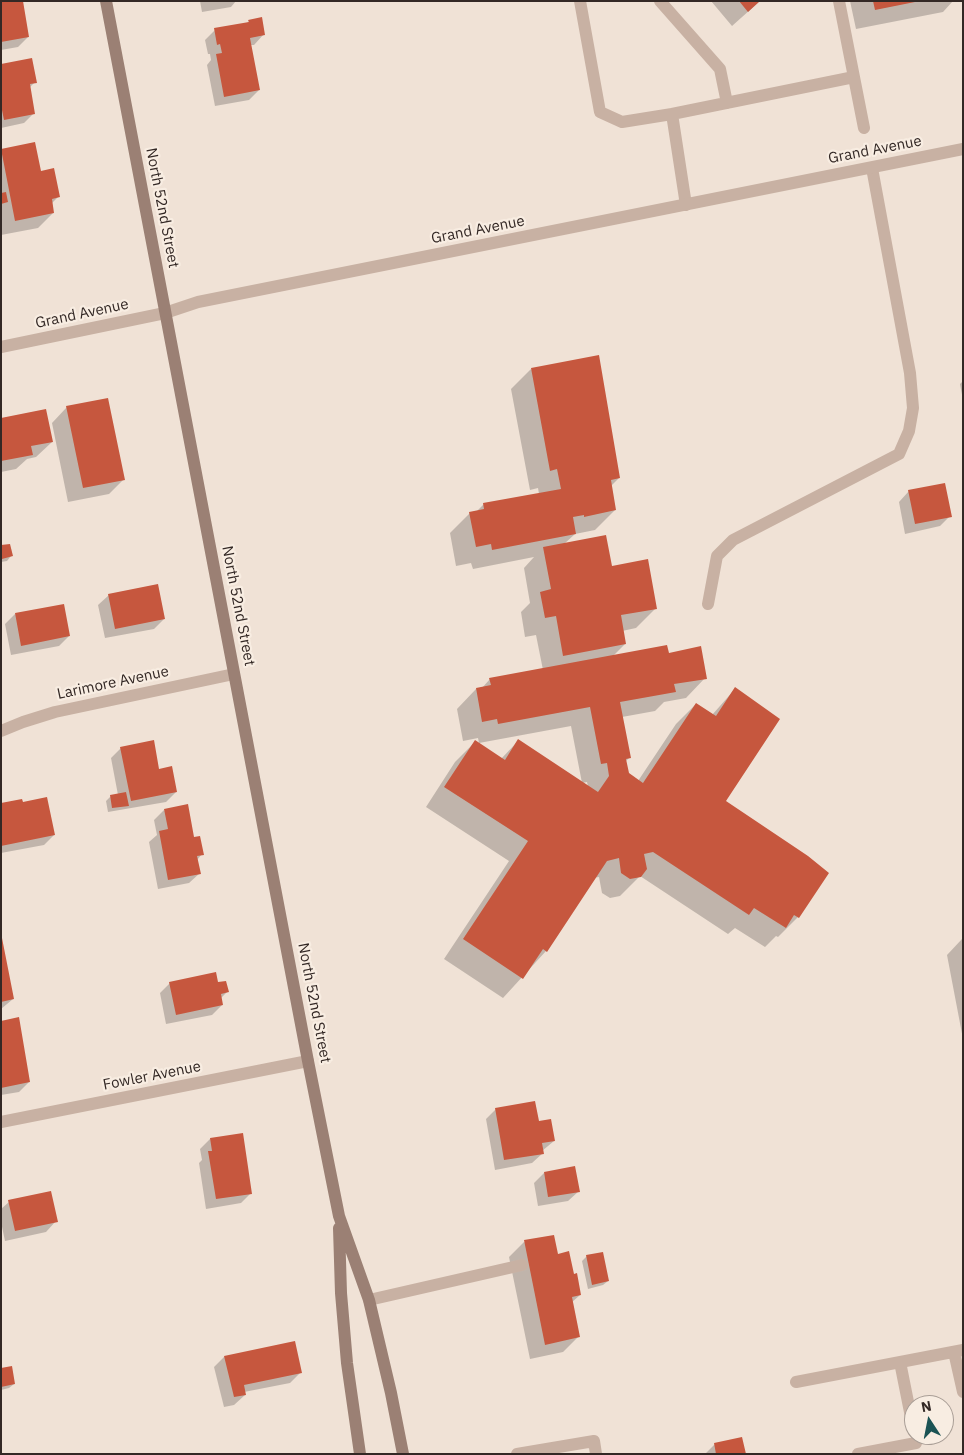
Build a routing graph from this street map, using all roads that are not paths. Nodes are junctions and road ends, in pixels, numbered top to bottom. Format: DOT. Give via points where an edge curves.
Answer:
graph roads {
  1 [pos="106,1"];
  2 [pos="580,1"];
  3 [pos="660,1"];
  4 [pos="839,1"];
  5 [pos="854,77"];
  6 [pos="727,103"];
  7 [pos="672,114"];
  8 [pos="864,128"];
  9 [pos="963,150"];
  10 [pos="872,168"];
  11 [pos="686,204"];
  12 [pos="165,313"];
  13 [pos="1,347"];
  14 [pos="708,604"];
  15 [pos="234,674"];
  16 [pos="1,731"];
  17 [pos="308,1061"];
  18 [pos="1,1122"];
  19 [pos="339,1216"];
  20 [pos="522,1265"];
  21 [pos="368,1300"];
  22 [pos="958,1351"];
  23 [pos="900,1362"];
  24 [pos="796,1382"];
  25 [pos="963,1392"];
  26 [pos="907,1395"];
  27 [pos="904,1444"];
  28 [pos="360,1454"];
  29 [pos="403,1454"];
  30 [pos="517,1454"];
  31 [pos="596,1454"];
  32 [pos="858,1454"];
  1 -- 12 [label="main road, North 52nd Street"];
  2 -- 7 [label="street" via="600,112 622,122"];
  3 -- 6 [label="street" via="720,69"];
  4 -- 5 [label="street"];
  5 -- 6 [label="street"];
  5 -- 8 [label="street"];
  6 -- 7 [label="street"];
  7 -- 11 [label="street"];
  9 -- 10 [label="street, Grand Avenue"];
  10 -- 11 [label="street, Grand Avenue"];
  10 -- 14 [label="street" via="910,372 913,408 909,431 898,454 733,540 717,556"];
  11 -- 12 [label="street, Grand Avenue" via="198,302"];
  12 -- 13 [label="street, Grand Avenue"];
  12 -- 15 [label="main road, North 52nd Street"];
  15 -- 16 [label="street, Larimore Avenue" via="55,712"];
  15 -- 17 [label="main road, North 52nd Street"];
  17 -- 18 [label="street, Fowler Avenue"];
  17 -- 19 [label="main road, North 52nd Street"];
  19 -- 21 [label="main road, North 52nd Street"];
  19 -- 28 [label="main road, North 52nd Street" via="340,1293"];
  20 -- 21 [label="street"];
  21 -- 29 [label="main road, North 52nd Street"];
  22 -- 23 [label="street"];
  22 -- 25 [label="street"];
  23 -- 24 [label="street"];
  23 -- 26 [label="street"];
  27 -- 32 [label="street"];
  30 -- 31 [label="street" via="594,1441"];
}
